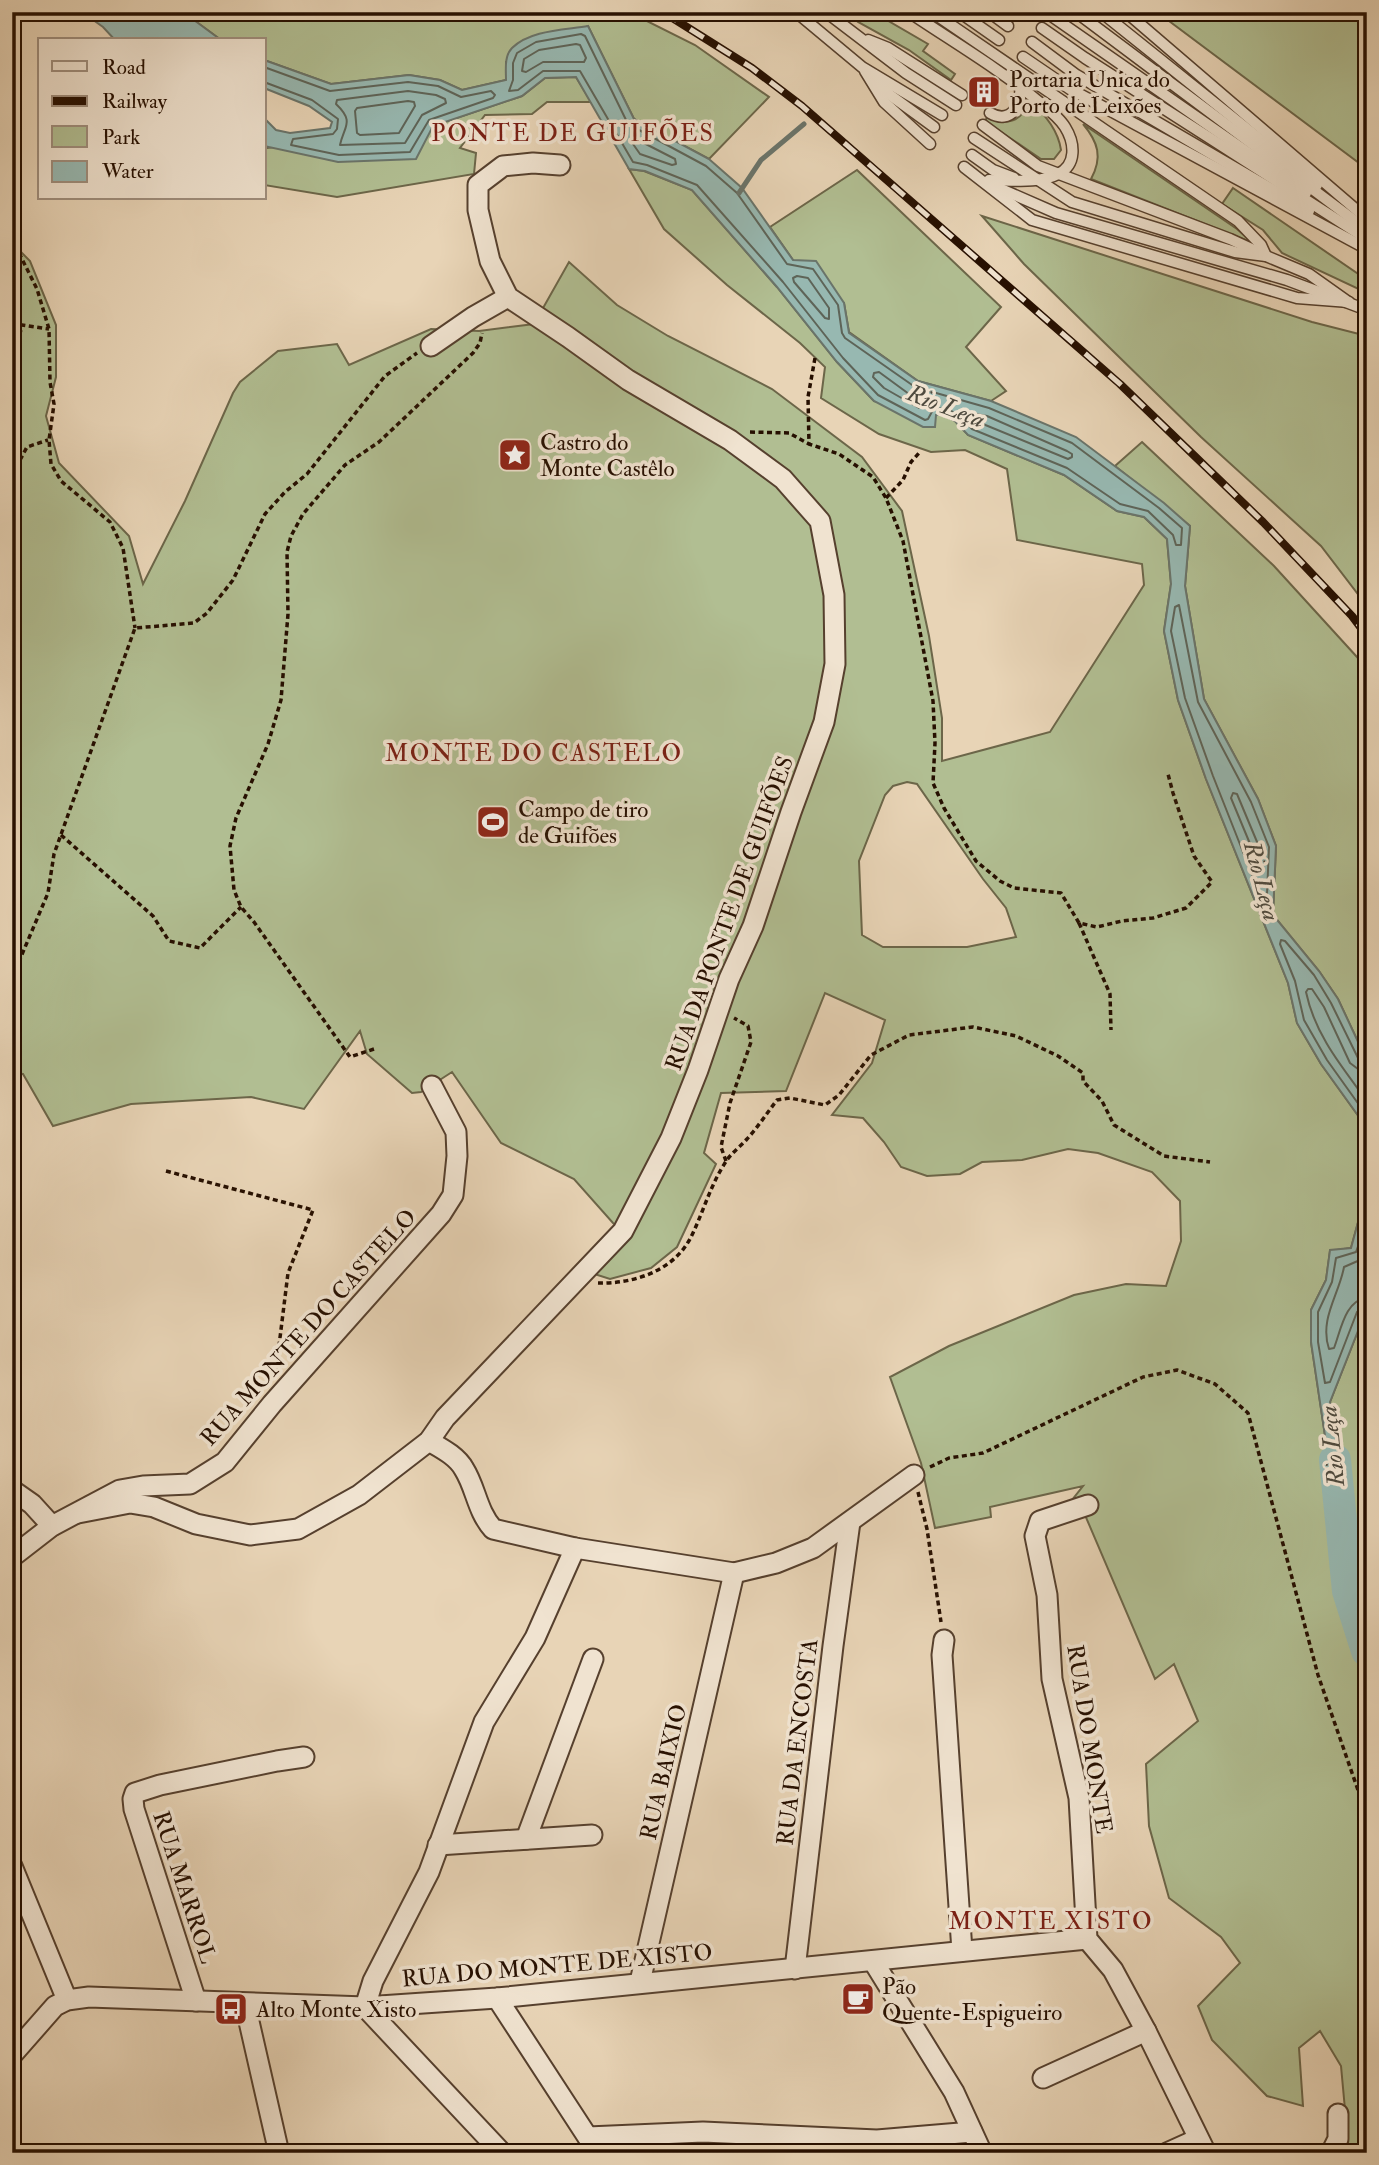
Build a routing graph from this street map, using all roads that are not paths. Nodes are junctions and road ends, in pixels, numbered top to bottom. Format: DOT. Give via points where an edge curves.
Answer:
graph roads {
  1 [pos="796,12"];
  2 [pos="826,12"];
  3 [pos="909,12"];
  4 [pos="932,12"];
  5 [pos="959,12"];
  6 [pos="989,12"];
  7 [pos="1076,12"];
  8 [pos="1101,12"];
  9 [pos="1126,12"];
  10 [pos="1050,15"];
  11 [pos="1008,26"];
  12 [pos="1042,28"];
  13 [pos="858,37"];
  14 [pos="999,40"];
  15 [pos="1032,43"];
  16 [pos="1023,57"];
  17 [pos="862,67"];
  18 [pos="1020,86"];
  19 [pos="962,95"];
  20 [pos="956,105"];
  21 [pos="990,113"];
  22 [pos="942,115"];
  23 [pos="983,125"];
  24 [pos="934,127"];
  25 [pos="974,138"];
  26 [pos="930,144"];
  27 [pos="972,155"];
  28 [pos="560,165"];
  29 [pos="964,167"];
  30 [pos="1058,175"];
  31 [pos="1019,180"];
  32 [pos="1036,180"];
  33 [pos="981,181"];
  34 [pos="1072,202"];
  35 [pos="1367,219"];
  36 [pos="1367,232"];
  37 [pos="1367,247"];
  38 [pos="1266,256"];
  39 [pos="508,296"];
  40 [pos="1349,302"];
  41 [pos="1367,310"];
  42 [pos="430,346"];
  43 [pos="432,1086"];
  44 [pos="429,1441"];
  45 [pos="914,1475"];
  46 [pos="12,1490"];
  47 [pos="1088,1504"];
  48 [pos="78,1513"];
  49 [pos="850,1522"];
  50 [pos="52,1526"];
  51 [pos="575,1548"];
  52 [pos="12,1557"];
  53 [pos="734,1573"];
  54 [pos="944,1640"];
  55 [pos="593,1659"];
  56 [pos="304,1757"];
  57 [pos="592,1835"];
  58 [pos="526,1839"];
  59 [pos="438,1845"];
  60 [pos="12,1866"];
  61 [pos="1087,1939"];
  62 [pos="962,1951"];
  63 [pos="873,1961"];
  64 [pos="794,1969"];
  65 [pos="640,1982"];
  66 [pos="497,1998"];
  67 [pos="67,2000"];
  68 [pos="196,2001"];
  69 [pos="245,2004"];
  70 [pos="365,2007"];
  71 [pos="1146,2031"];
  72 [pos="12,2055"];
  73 [pos="1043,2078"];
  74 [pos="1338,2114"];
  75 [pos="972,2132"];
  76 [pos="593,2145"];
  77 [pos="1202,2146"];
  78 [pos="279,2153"];
  79 [pos="502,2153"];
  80 [pos="982,2153"];
  81 [pos="1167,2153"];
  82 [pos="1331,2153"];
  1 -- 17 [label="lane"];
  2 -- 13 [label="lane"];
  3 -- 18 [label="lane"];
  4 -- 38 [label="lane" via="1238,221"];
  5 -- 14 [label="lane"];
  6 -- 11 [label="lane"];
  7 -- 36 [label="lane"];
  8 -- 36 [label="lane"];
  9 -- 35 [label="lane"];
  10 -- 36 [label="lane"];
  12 -- 36 [label="lane"];
  13 -- 19 [label="lane" via="888,48"];
  13 -- 20 [label="lane"];
  15 -- 37 [label="lane" via="1075,74"];
  16 -- 37 [label="lane" via="1070,89"];
  17 -- 22 [label="lane"];
  17 -- 24 [label="lane" via="890,95"];
  17 -- 26 [label="lane" via="884,102"];
  18 -- 21 [label="lane" via="1019,105 1013,112 1005,117"];
  18 -- 30 [label="lane" via="1066,128 1073,155"];
  23 -- 30 [label="lane" via="1038,166"];
  25 -- 32 [label="lane"];
  27 -- 31 [label="lane"];
  28 -- 39 [label="street, RUA DA PONTE DE GUIFÕES" via="503,166 478,185 478,210 490,261"];
  29 -- 33 [label="lane"];
  30 -- 32 [label="lane"];
  30 -- 38 [label="lane"];
  31 -- 32 [label="lane"];
  31 -- 33 [label="lane"];
  31 -- 34 [label="lane"];
  32 -- 34 [label="lane"];
  33 -- 40 [label="lane" via="1056,213"];
  33 -- 40 [label="lane" via="1032,220 1297,298"];
  34 -- 38 [label="lane" via="1234,252"];
  38 -- 40 [label="lane" via="1309,274"];
  39 -- 42 [label="street"];
  39 -- 44 [label="street, RUA DA PONTE DE GUIFÕES" via="783,479 820,521 834,595 835,664 824,722 753,926 666,1149 623,1231 445,1418"];
  40 -- 41 [label="lane"];
  43 -- 48 [label="street, RUA MONTE DO CASTELO" via="456,1132 453,1195 441,1214 225,1462 190,1483 120,1490"];
  44 -- 48 [label="street, RUA DA PONTE DE GUIFÕES" via="359,1495 298,1529 250,1535 130,1503"];
  44 -- 51 [label="street" via="464,1468 493,1529"];
  45 -- 49 [label="street"];
  46 -- 50 [label="street"];
  47 -- 61 [label="street, RUA DO MONTE" via="1040,1521 1035,1536 1047,1595 1052,1679 1079,1798"];
  48 -- 50 [label="street, RUA MONTE DO CASTELO"];
  49 -- 53 [label="street" via="813,1548"];
  49 -- 64 [label="street, RUA DA ENCOSTA"];
  50 -- 52 [label="street, RUA MONTE DO CASTELO"];
  51 -- 53 [label="street"];
  51 -- 59 [label="street" via="535,1638 484,1722"];
  53 -- 65 [label="street, RUA BAIXIO"];
  54 -- 62 [label="street"];
  55 -- 58 [label="street"];
  56 -- 68 [label="street, RUA MARROL" via="135,1793 134,1809"];
  57 -- 58 [label="street"];
  58 -- 59 [label="street"];
  59 -- 70 [label="street"];
  60 -- 67 [label="street"];
  61 -- 62 [label="street, RUA DO MONTE DE XISTO"];
  61 -- 71 [label="street" via="1113,1970"];
  62 -- 63 [label="street, RUA DO MONTE DE XISTO"];
  63 -- 64 [label="street, RUA DO MONTE DE XISTO"];
  63 -- 75 [label="street" via="954,2092"];
  64 -- 65 [label="street, RUA DO MONTE DE XISTO"];
  65 -- 66 [label="street, RUA DO MONTE DE XISTO"];
  66 -- 70 [label="street, RUA DO MONTE DE XISTO"];
  66 -- 76 [label="street"];
  67 -- 68 [label="street, RUA DO MONTE DE XISTO"];
  67 -- 72 [label="street" via="55,2006"];
  68 -- 69 [label="street, RUA DO MONTE DE XISTO"];
  69 -- 70 [label="street, RUA DO MONTE DE XISTO"];
  69 -- 78 [label="street"];
  70 -- 79 [label="street"];
  71 -- 73 [label="street"];
  71 -- 77 [label="street"];
  74 -- 82 [label="street" via="1338,2139"];
  75 -- 76 [label="street" via="877,2140 703,2132"];
  75 -- 80 [label="street"];
  77 -- 81 [label="street"];
}
